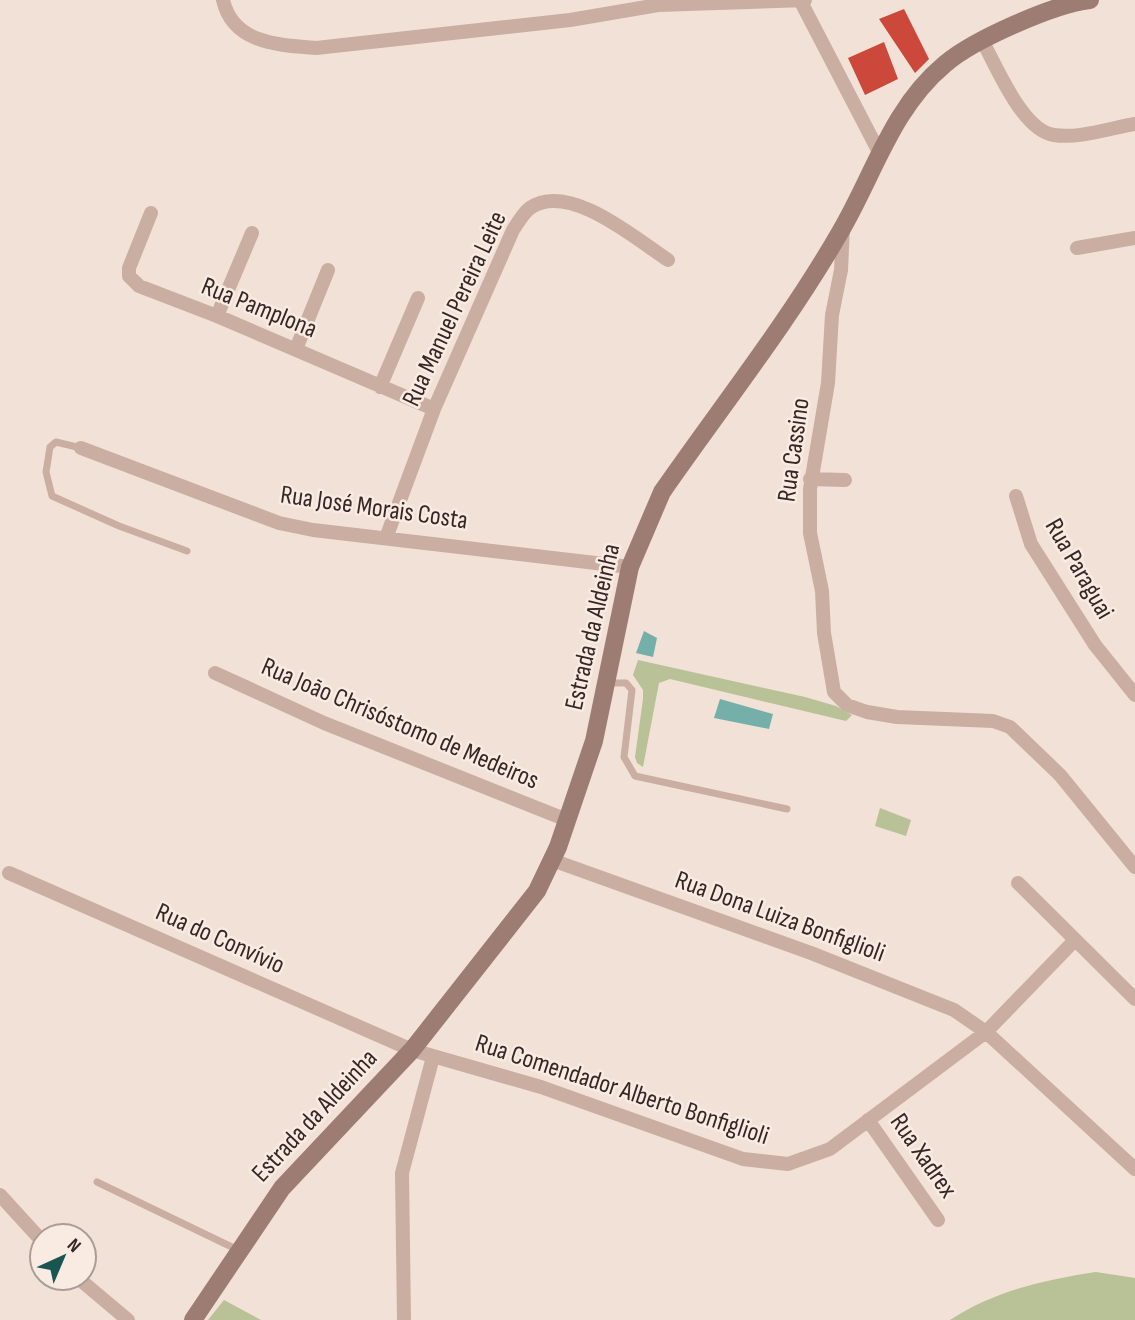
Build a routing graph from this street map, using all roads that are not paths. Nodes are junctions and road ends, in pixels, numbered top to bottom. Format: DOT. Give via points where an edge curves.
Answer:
graph roads {
  1 [pos="223,0"];
  2 [pos="1090,0"];
  3 [pos="802,1"];
  4 [pos="983,42"];
  5 [pos="1135,124"];
  6 [pos="879,152"];
  7 [pos="151,213"];
  8 [pos="843,228"];
  9 [pos="251,233"];
  10 [pos="1135,238"];
  11 [pos="1077,248"];
  12 [pos="668,260"];
  13 [pos="328,270"];
  14 [pos="418,298"];
  15 [pos="217,316"];
  16 [pos="296,349"];
  17 [pos="380,387"];
  18 [pos="434,409"];
  19 [pos="81,448"];
  20 [pos="810,479"];
  21 [pos="845,480"];
  22 [pos="1016,496"];
  23 [pos="386,538"];
  24 [pos="187,551"];
  25 [pos="630,567"];
  26 [pos="215,673"];
  27 [pos="605,683"];
  28 [pos="1135,695"];
  29 [pos="787,809"];
  30 [pos="567,820"];
  31 [pos="552,860"];
  32 [pos="1135,867"];
  33 [pos="9,873"];
  34 [pos="1018,883"];
  35 [pos="1074,941"];
  36 [pos="1135,999"];
  37 [pos="986,1032"];
  38 [pos="412,1050"];
  39 [pos="433,1057"];
  40 [pos="868,1119"];
  41 [pos="1135,1169"];
  42 [pos="97,1182"];
  43 [pos="0,1195"];
  44 [pos="938,1220"];
  45 [pos="28,1226"];
  46 [pos="238,1250"];
  47 [pos="95,1292"];
  48 [pos="128,1320"];
  49 [pos="193,1320"];
  50 [pos="404,1320"];
  1 -- 3 [label="street" via="233,23 257,40 316,48 570,20 657,5"];
  2 -- 4 [label="street, Estrada da Aldeinha" via="1019,23"];
  3 -- 6 [label="street"];
  4 -- 5 [label="street" via="1022,111 1045,133 1065,136"];
  4 -- 6 [label="street, Estrada da Aldeinha" via="945,63 922,87 903,109"];
  6 -- 8 [label="street, Estrada da Aldeinha"];
  7 -- 15 [label="street, Rua Pamplona" via="129,268 133,282"];
  8 -- 20 [label="street, Rua Cassino" via="828,383"];
  8 -- 25 [label="street, Estrada da Aldeinha" via="662,492"];
  9 -- 15 [label="street"];
  10 -- 11 [label="street"];
  12 -- 18 [label="street, Rua Manuel Pereira Leite" via="590,210 559,202 528,209 513,230"];
  13 -- 16 [label="street"];
  14 -- 17 [label="street"];
  15 -- 16 [label="street, Rua Pamplona"];
  16 -- 17 [label="street, Rua Pamplona"];
  17 -- 18 [label="street, Rua Pamplona"];
  18 -- 23 [label="street, Rua Manuel Pereira Leite"];
  19 -- 23 [label="street, Rua José Morais Costa" via="279,523"];
  19 -- 24 [label="lane" via="57,442 50,447 46,472 52,496"];
  20 -- 21 [label="street"];
  20 -- 32 [label="street, Rua Cassino" via="810,533 834,692 857,709 897,717 993,721 1010,727 1060,775"];
  22 -- 28 [label="street, Rua Paraguai" via="1031,544 1095,645"];
  23 -- 25 [label="street, Rua José Morais Costa"];
  25 -- 27 [label="street, Estrada da Aldeinha"];
  26 -- 30 [label="street, Rua João Chrisóstomo de Medeiros" via="324,723"];
  27 -- 29 [label="lane" via="626,683 632,690 624,757 635,776"];
  27 -- 30 [label="street, Estrada da Aldeinha" via="594,741"];
  30 -- 31 [label="street, Estrada da Aldeinha"];
  31 -- 37 [label="street, Rua Dona Luiza Bonfiglioli" via="900,988 954,1010"];
  31 -- 38 [label="street, Estrada da Aldeinha" via="537,891"];
  33 -- 38 [label="street, Rua do Convívio"];
  34 -- 35 [label="street"];
  35 -- 36 [label="street"];
  35 -- 37 [label="street, Rua Comendador Alberto Bonfiglioli"];
  37 -- 40 [label="street, Rua Comendador Alberto Bonfiglioli"];
  37 -- 41 [label="street, Rua Dona Luiza Bonfiglioli"];
  38 -- 39 [label="street, Rua Comendador Alberto Bonfiglioli"];
  38 -- 46 [label="street, Estrada da Aldeinha" via="282,1188"];
  39 -- 40 [label="street, Rua Comendador Alberto Bonfiglioli" via="541,1087 763,1163 788,1164 830,1149"];
  39 -- 50 [label="street" via="402,1173"];
  40 -- 44 [label="street, Rua Xadrex"];
  42 -- 46 [label="lane"];
  43 -- 45 [label="street"];
  46 -- 49 [label="street, Estrada da Aldeinha"];
  47 -- 48 [label="street"];
}
